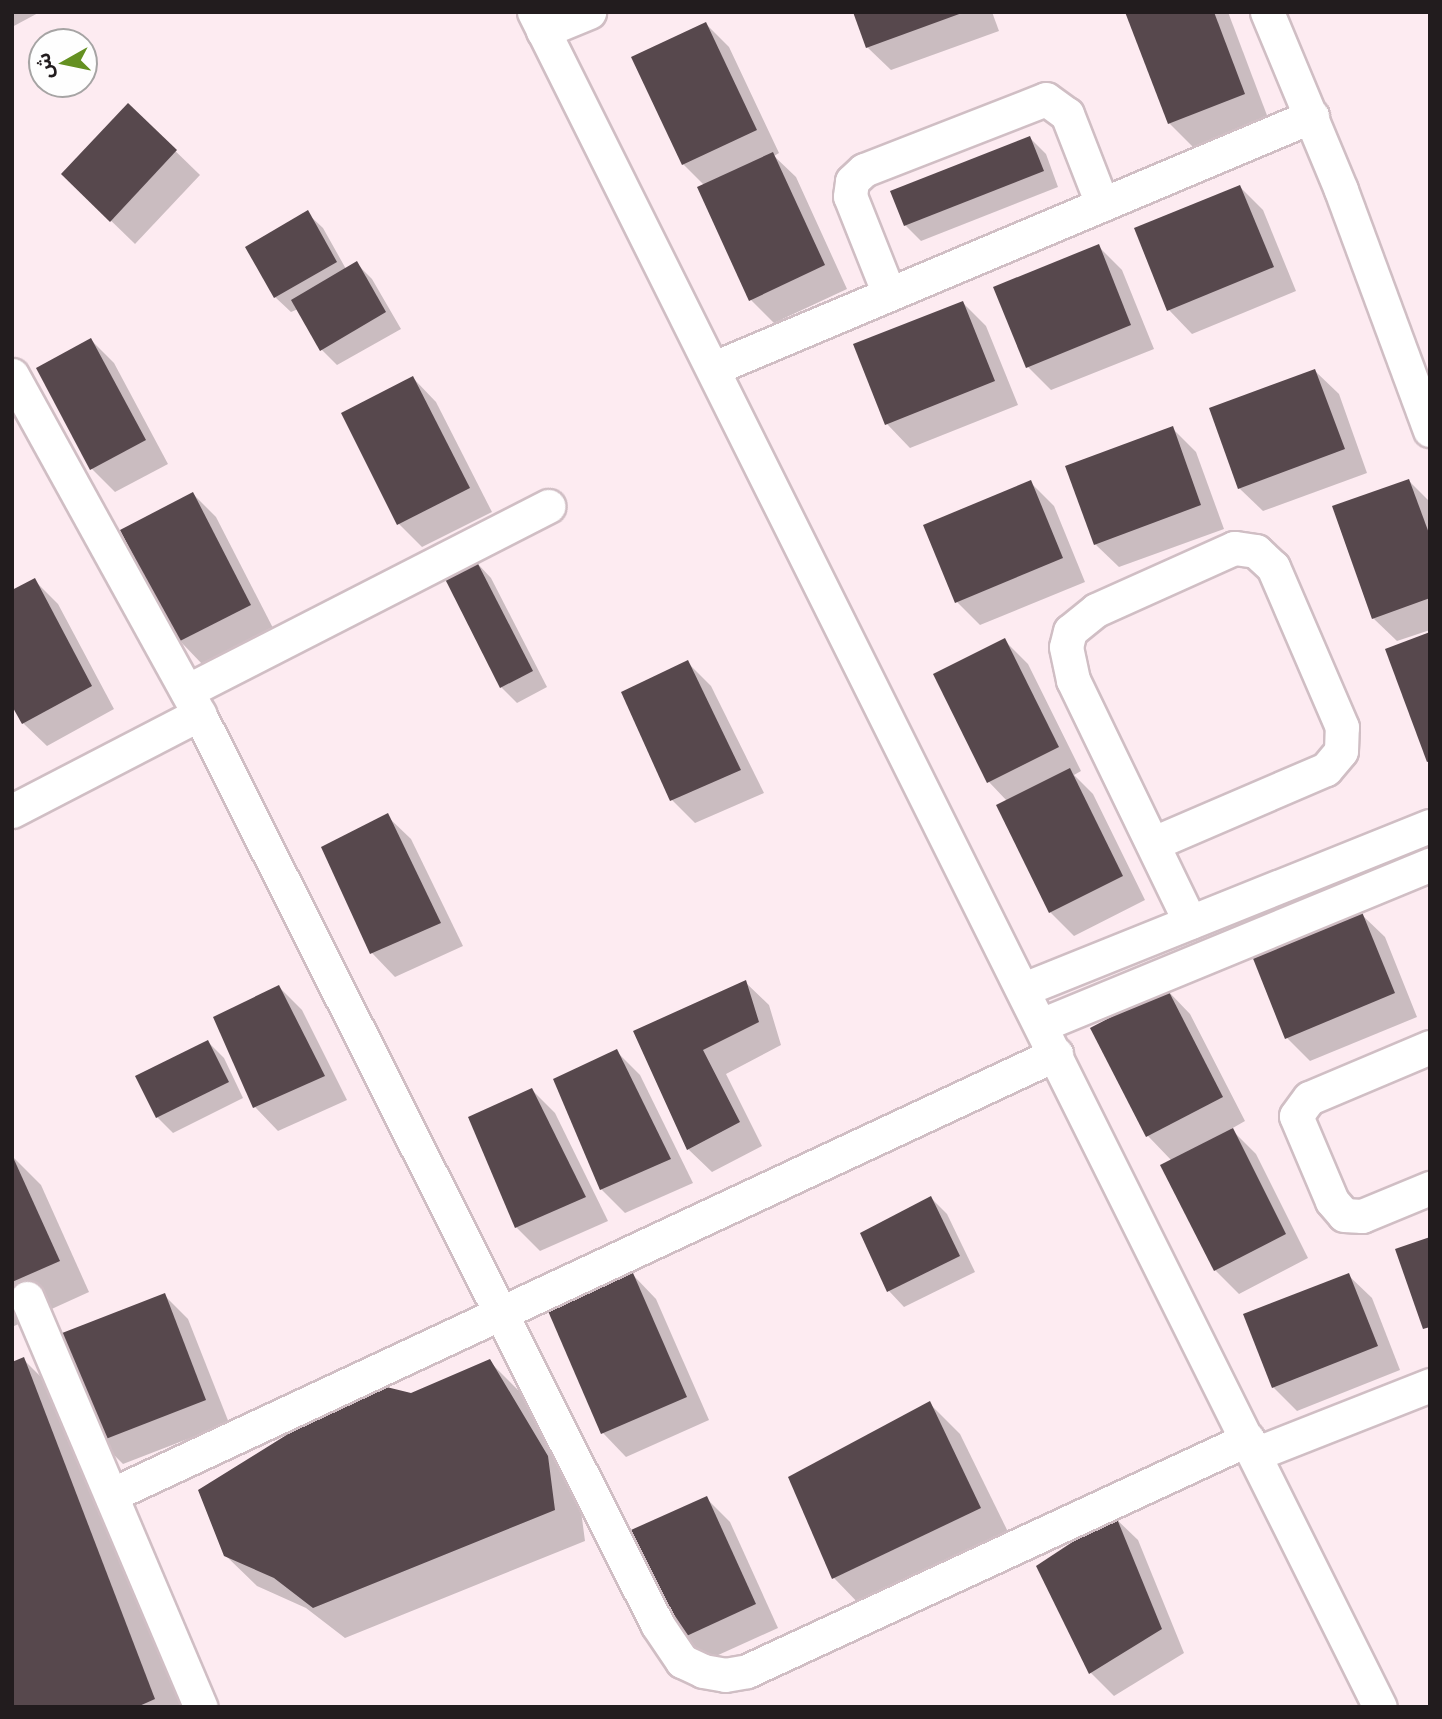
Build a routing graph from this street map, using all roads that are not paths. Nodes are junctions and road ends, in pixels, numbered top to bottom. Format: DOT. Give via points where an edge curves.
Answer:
graph roads {
  1 [pos="589,12"];
  2 [pos="1267,12"];
  3 [pos="538,22"];
  4 [pos="1312,116"];
  5 [pos="1102,204"];
  6 [pos="890,294"];
  7 [pos="714,368"];
  8 [pos="12,375"];
  9 [pos="1430,430"];
  10 [pos="548,506"];
  11 [pos="193,703"];
  12 [pos="12,811"];
  13 [pos="1430,826"];
  14 [pos="1154,842"];
  15 [pos="1430,864"];
  16 [pos="1190,922"];
  17 [pos="1024,989"];
  18 [pos="1049,1040"];
  19 [pos="1430,1047"];
  20 [pos="1430,1188"];
  21 [pos="27,1298"];
  22 [pos="500,1313"];
  23 [pos="1430,1385"];
  24 [pos="1251,1447"];
  25 [pos="111,1496"];
  26 [pos="201,1707"];
  27 [pos="1380,1707"];
  1 -- 3 [label="street"];
  2 -- 4 [label="street"];
  3 -- 7 [label="street"];
  4 -- 5 [label="street"];
  4 -- 9 [label="street"];
  5 -- 6 [label="street"];
  5 -- 6 [label="street" via="1066,114 1046,99 864,170 852,181 850,197"];
  6 -- 7 [label="street"];
  7 -- 17 [label="street"];
  8 -- 11 [label="street"];
  10 -- 11 [label="street"];
  11 -- 12 [label="street"];
  11 -- 22 [label="street"];
  13 -- 16 [label="street"];
  14 -- 14 [label="street" via="1073,680 1066,648 1070,631 1082,618 1234,548 1256,551 1273,567 1342,727 1341,751 1326,769"];
  14 -- 16 [label="street"];
  15 -- 18 [label="street"];
  16 -- 17 [label="street"];
  17 -- 18 [label="street"];
  18 -- 22 [label="street"];
  18 -- 24 [label="street"];
  19 -- 20 [label="street" via="1309,1098 1296,1116 1332,1201 1344,1215 1362,1216"];
  21 -- 25 [label="street"];
  22 -- 24 [label="street" via="667,1644 682,1661 725,1675 747,1671"];
  22 -- 25 [label="street"];
  23 -- 24 [label="street"];
  24 -- 27 [label="street"];
  25 -- 26 [label="street"];
}
